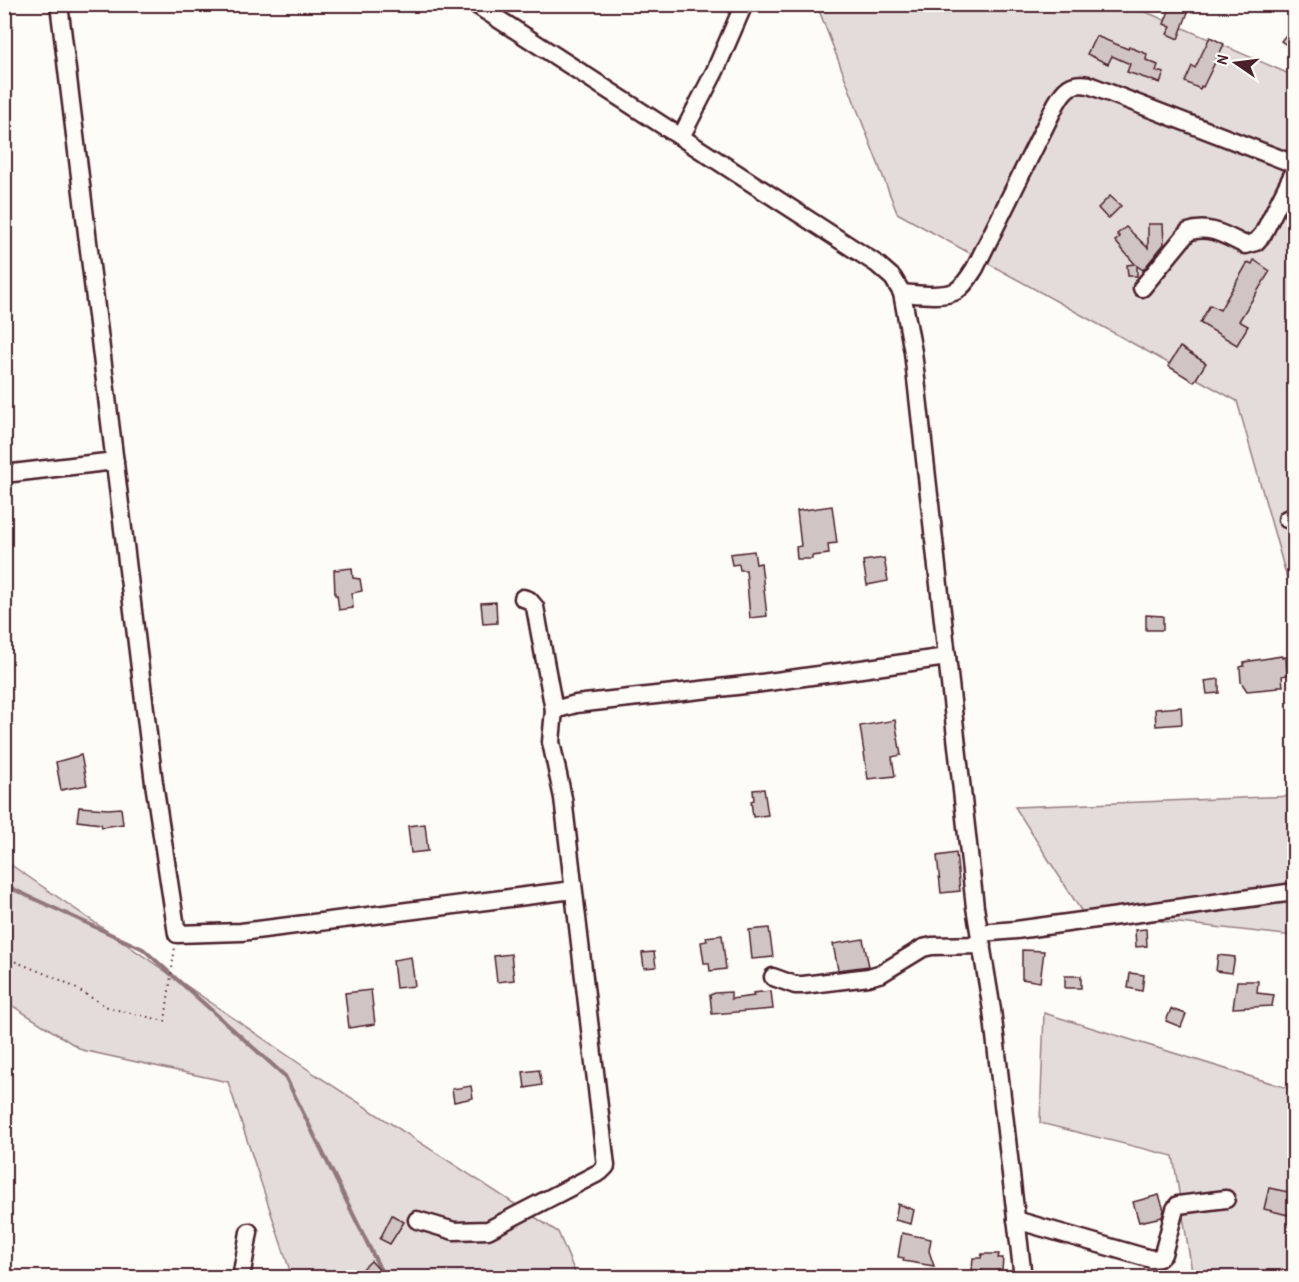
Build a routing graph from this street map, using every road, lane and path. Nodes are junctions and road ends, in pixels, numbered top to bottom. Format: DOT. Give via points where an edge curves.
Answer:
graph roads {
  1 [pos="59,4"];
  2 [pos="475,4"];
  3 [pos="744,4"];
  4 [pos="681,137"];
  5 [pos="1294,164"];
  6 [pos="1294,172"];
  7 [pos="1142,288"];
  8 [pos="902,293"];
  9 [pos="115,461"];
  10 [pos="4,474"];
  11 [pos="523,598"];
  12 [pos="947,657"];
  13 [pos="554,710"];
  14 [pos="573,890"];
  15 [pos="1294,892"];
  16 [pos="177,934"];
  17 [pos="981,939"];
  18 [pos="4,957"];
  19 [pos="773,977"];
  20 [pos="1226,1199"];
  21 [pos="417,1220"];
  22 [pos="1016,1220"];
  23 [pos="249,1232"];
  24 [pos="241,1278"];
  25 [pos="1023,1278"];
  1 -- 9 [label="street"];
  2 -- 4 [label="street"];
  3 -- 4 [label="street"];
  4 -- 8 [label="street" via="877,264"];
  5 -- 8 [label="street" via="1089,85 1071,85 1056,104 964,284 955,292"];
  6 -- 7 [label="street" via="1256,242 1245,246 1210,229 1188,232"];
  8 -- 12 [label="street" via="913,352"];
  9 -- 10 [label="street"];
  9 -- 16 [label="street" via="154,783"];
  11 -- 13 [label="street" via="535,607"];
  12 -- 13 [label="street" via="576,704"];
  12 -- 17 [label="street"];
  13 -- 14 [label="street" via="551,742 561,783"];
  14 -- 16 [label="street" via="241,932"];
  14 -- 21 [label="street" via="606,1166 488,1230 454,1231"];
  15 -- 17 [label="street" via="1016,930"];
  16 -- 18 [label="path" via="165,1021 109,1008 63,981"];
  17 -- 19 [label="street" via="923,948 882,973 869,976 803,985"];
  17 -- 22 [label="street"];
  20 -- 22 [label="street" via="1178,1205 1159,1258"];
  22 -- 25 [label="street"];
  23 -- 24 [label="street"];
}
